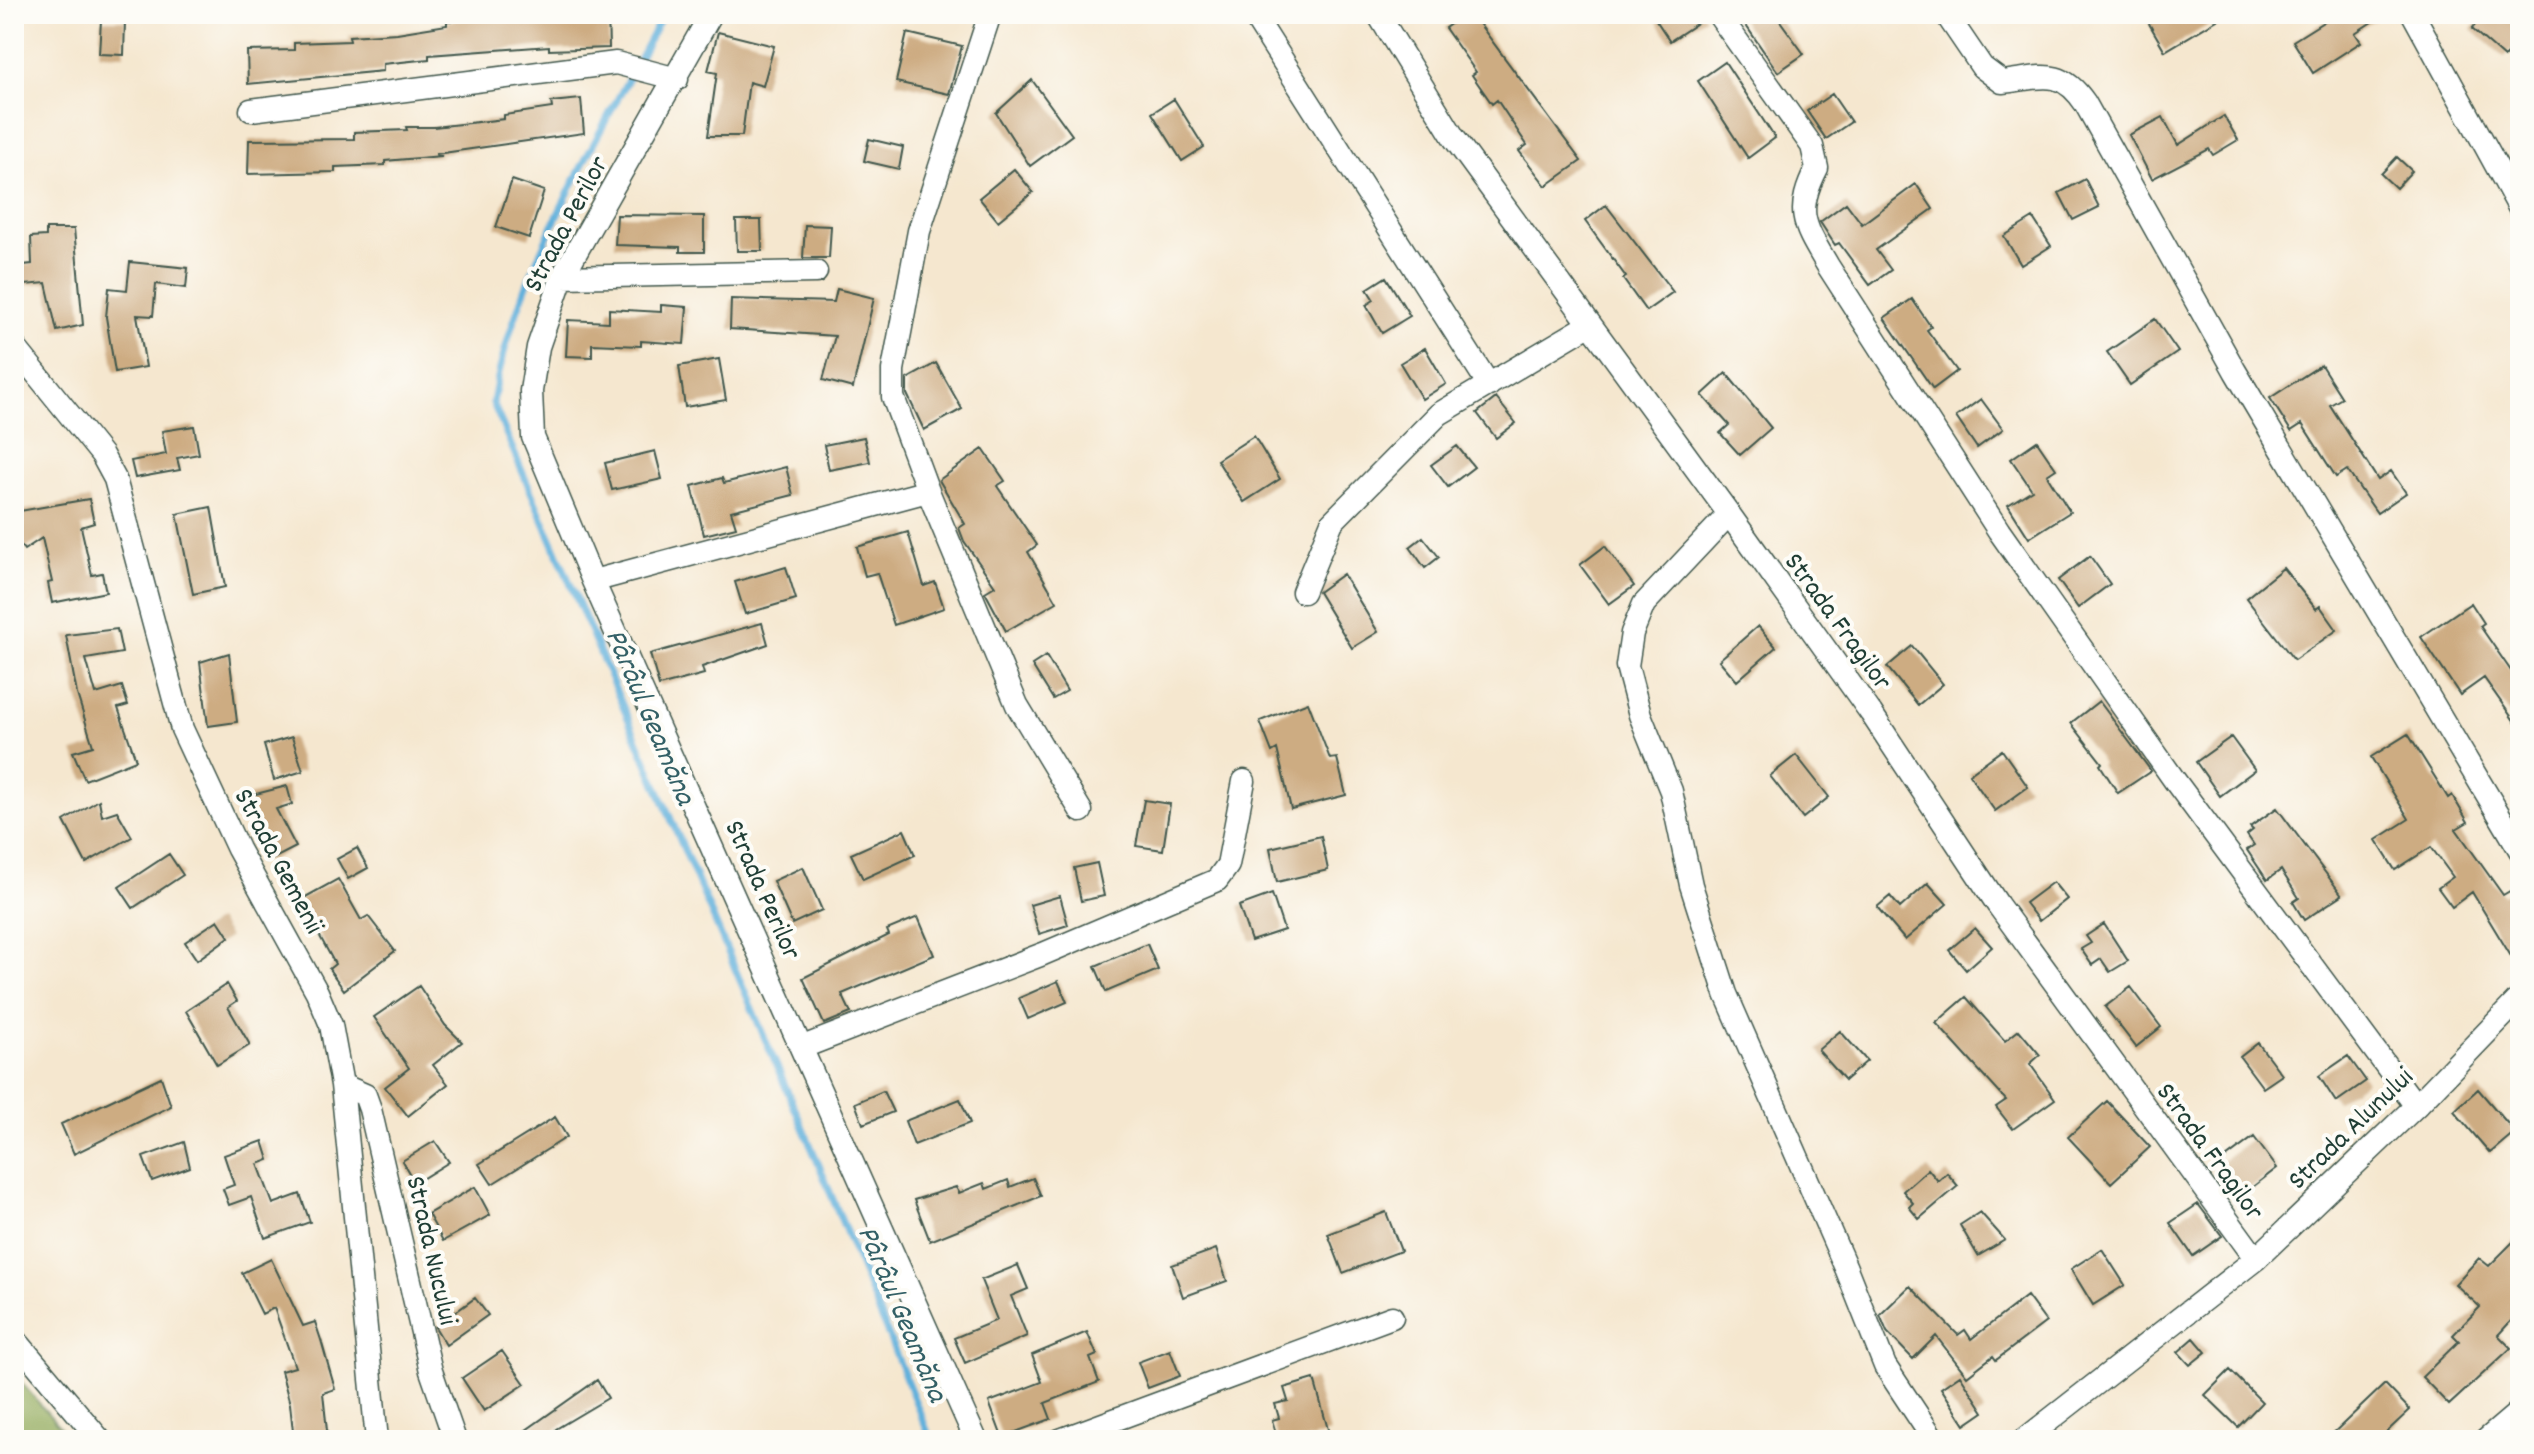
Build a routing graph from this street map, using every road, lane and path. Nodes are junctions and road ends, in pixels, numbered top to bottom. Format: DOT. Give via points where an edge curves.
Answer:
graph roads {
  1 [pos="711,14"];
  2 [pos="990,14"];
  3 [pos="1253,14"];
  4 [pos="1378,14"];
  5 [pos="1718,14"];
  6 [pos="1946,14"];
  7 [pos="2413,14"];
  8 [pos="677,79"];
  9 [pos="251,110"];
  10 [pos="2520,209"];
  11 [pos="816,272"];
  12 [pos="562,277"];
  13 [pos="1589,325"];
  14 [pos="14,346"];
  15 [pos="1489,385"];
  16 [pos="928,491"];
  17 [pos="1729,514"];
  18 [pos="593,581"];
  19 [pos="1303,592"];
  20 [pos="1244,781"];
  21 [pos="1081,811"];
  22 [pos="2520,850"];
  23 [pos="2520,998"];
  24 [pos="803,1047"];
  25 [pos="342,1085"];
  26 [pos="2416,1106"];
  27 [pos="2256,1259"];
  28 [pos="1392,1317"];
  29 [pos="14,1338"];
  30 [pos="2520,1411"];
  31 [pos="100,1440"];
  32 [pos="377,1440"];
  33 [pos="455,1440"];
  34 [pos="976,1440"];
  35 [pos="1060,1440"];
  36 [pos="1934,1440"];
  37 [pos="2024,1440"];
  38 [pos="2486,1440"];
  1 -- 8 [label="street, Strada Perilor"];
  2 -- 16 [label="street" via="919,231 893,370 893,397"];
  3 -- 15 [label="street"];
  4 -- 13 [label="street, Strada Fragilor" via="1454,138"];
  5 -- 26 [label="street" via="1812,146 1817,168 1803,195 1804,224 1837,279 1999,531 2175,781"];
  6 -- 22 [label="street" via="1982,67 2002,82 2055,76 2073,85 2243,385"];
  7 -- 10 [label="street"];
  8 -- 9 [label="street" via="616,63"];
  8 -- 12 [label="street, Strada Perilor"];
  11 -- 12 [label="street"];
  12 -- 18 [label="street, Strada Perilor" via="538,347 531,391 533,437"];
  13 -- 15 [label="street"];
  13 -- 17 [label="street, Strada Fragilor"];
  14 -- 25 [label="street, Strada Gemenii" via="102,455 115,479 182,729 238,849 317,992 331,1025"];
  15 -- 19 [label="street" via="1439,414 1332,522"];
  16 -- 18 [label="street"];
  16 -- 21 [label="street" via="1017,705"];
  17 -- 27 [label="street, Strada Fragilor" via="1871,713 1998,905"];
  17 -- 36 [label="street" via="1644,604 1627,666 1640,715 1671,791 1691,885 1726,994 1885,1366"];
  18 -- 24 [label="street, Strada Perilor"];
  20 -- 24 [label="street" via="1228,865 1217,880"];
  23 -- 26 [label="street, Strada Alunului"];
  24 -- 34 [label="street, Strada Perilor"];
  25 -- 32 [label="street, Strada Gemenii"];
  25 -- 33 [label="street, Strada Nucului" via="365,1095 370,1109 431,1371"];
  26 -- 27 [label="street, Strada Alunului"];
  27 -- 37 [label="street, Strada Alunului"];
  28 -- 35 [label="street"];
  29 -- 31 [label="street"];
  30 -- 38 [label="street"];
}
